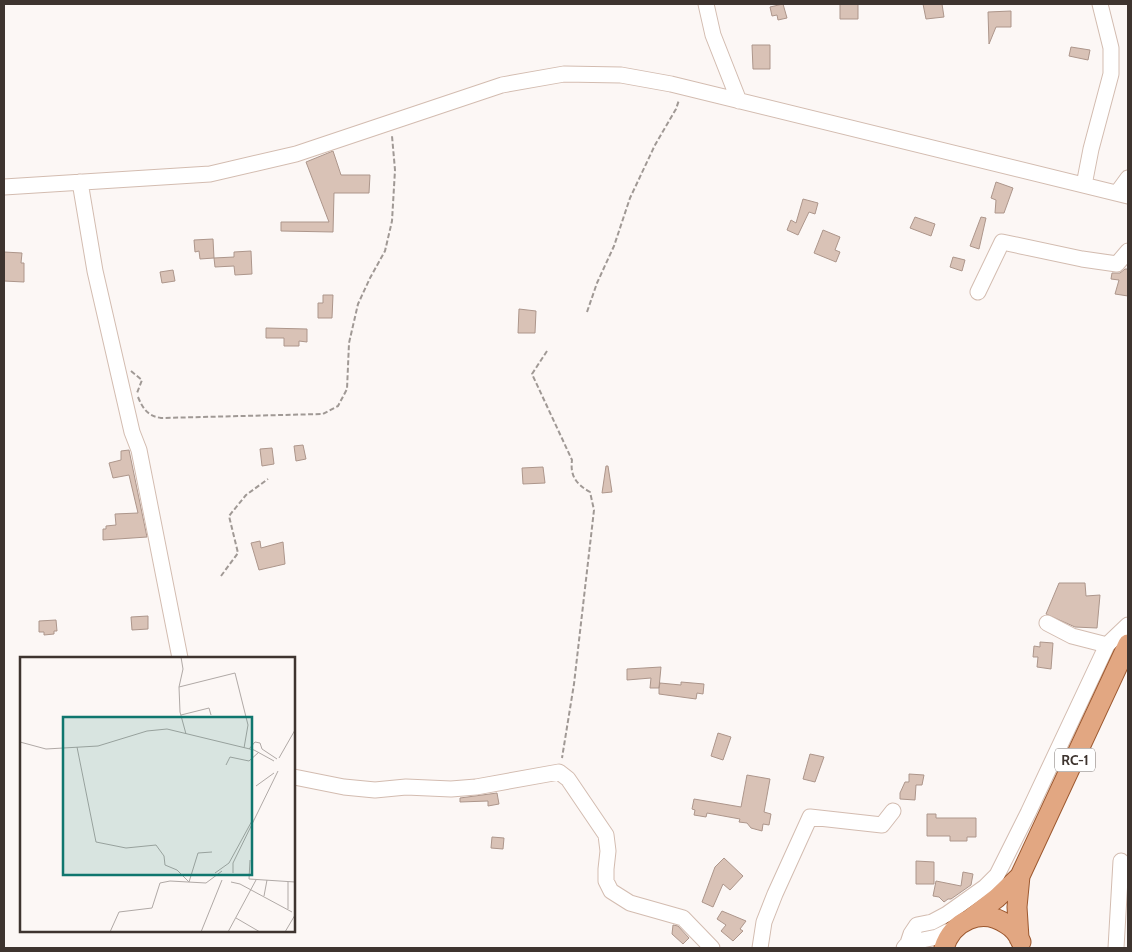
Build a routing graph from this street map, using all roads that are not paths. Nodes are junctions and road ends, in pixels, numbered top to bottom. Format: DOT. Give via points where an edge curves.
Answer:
graph roads {
  1 [pos="706,4"];
  2 [pos="1100,4"];
  3 [pos="739,101"];
  4 [pos="1128,178"];
  5 [pos="80,182"];
  6 [pos="1084,185"];
  7 [pos="4,187"];
  8 [pos="1123,194"];
  9 [pos="1128,250"];
  10 [pos="978,292"];
  11 [pos="1047,623"];
  12 [pos="1128,625"];
  13 [pos="1128,644"];
  14 [pos="1107,646"];
  15 [pos="180,657"];
  16 [pos="1110,683"];
  17 [pos="295,777"];
  18 [pos="893,811"];
  19 [pos="1121,862"];
  20 [pos="1020,876"];
  21 [pos="963,923"];
  22 [pos="1021,943"];
  23 [pos="916,945"];
  24 [pos="712,948"];
  25 [pos="760,948"];
  26 [pos="944,948"];
  27 [pos="1116,948"];
  1 -- 3 [label="street" via="713,35"];
  2 -- 6 [label="street" via="1111,48 1111,74"];
  3 -- 5 [label="street" via="621,76 564,74 502,85 296,154 210,174"];
  3 -- 6 [label="street"];
  4 -- 8 [label="street"];
  5 -- 7 [label="street"];
  5 -- 15 [label="street" via="95,271 132,432 140,450"];
  6 -- 8 [label="street"];
  9 -- 10 [label="street" via="1117,264 1002,242"];
  11 -- 14 [label="street" via="1072,636"];
  12 -- 14 [label="street"];
  13 -- 16 [label="main road, RC-1"];
  14 -- 16 [label="street"];
  14 -- 23 [label="street" via="996,875 985,887 947,914 917,925 911,934"];
  16 -- 20 [label="main road, RC-1"];
  17 -- 24 [label="street" via="375,790 406,787 451,789 559,772 568,779 606,835 606,882 611,891 630,902 683,918"];
  18 -- 25 [label="street" via="882,825 810,817 764,922"];
  19 -- 27 [label="street"];
  20 -- 21 [label="main road, RC-1"];
  20 -- 22 [label="main road, RC-1" via="1017,907"];
  21 -- 22 [label="main road, RC-1" via="983,916 1000,919 1012,928"];
  21 -- 23 [label="street"];
  21 -- 26 [label="main road, RC-1" via="948,938"];
}
